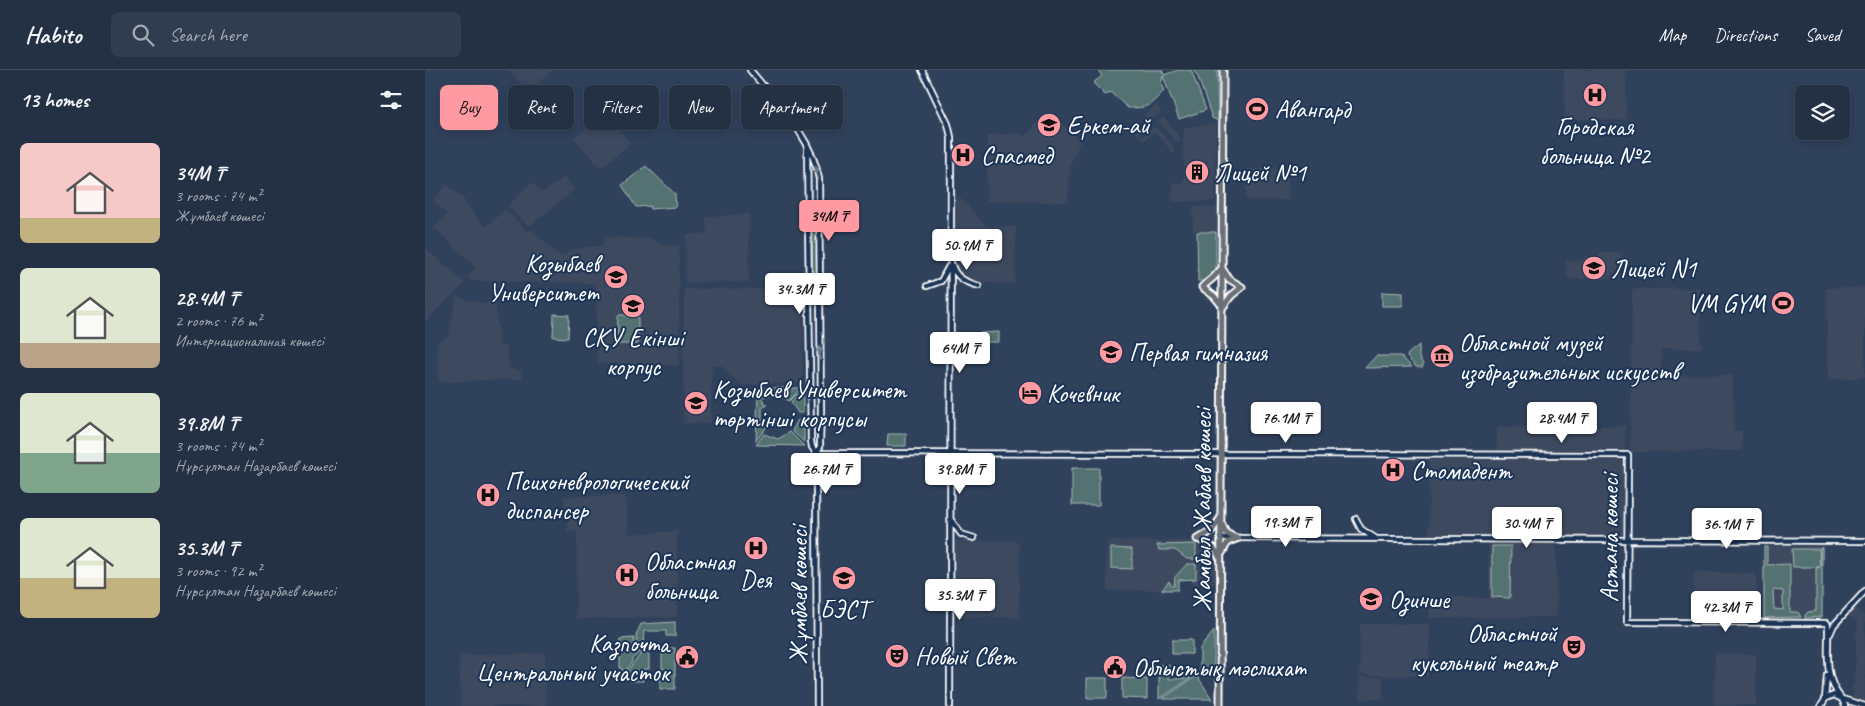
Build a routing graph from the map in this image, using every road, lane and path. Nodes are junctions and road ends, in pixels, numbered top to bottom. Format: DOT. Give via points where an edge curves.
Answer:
graph roads {
  1 [pos="750,70"];
  2 [pos="922,70"];
  3 [pos="1223,70"];
  4 [pos="806,143"];
  5 [pos="951,258"];
  6 [pos="1222,267"];
  7 [pos="927,286"];
  8 [pos="979,286"];
  9 [pos="1222,310"];
  10 [pos="816,453"];
  11 [pos="950,453"];
  12 [pos="1221,455"];
  13 [pos="950,517"];
  14 [pos="1220,518"];
  15 [pos="1357,518"];
  16 [pos="974,538"];
  17 [pos="1220,538"];
  18 [pos="1239,538"];
  19 [pos="1377,539"];
  20 [pos="1627,540"];
  21 [pos="1865,541"];
  22 [pos="1220,560"];
  23 [pos="1865,591"];
  24 [pos="1827,623"];
  25 [pos="1829,643"];
  26 [pos="1841,698"];
  27 [pos="1825,699"];
  28 [pos="817,706"];
  29 [pos="950,706"];
  30 [pos="1220,706"];
  31 [pos="1821,706"];
  32 [pos="1845,706"];
  33 [pos="1865,706"];
  1 -- 4 [label="main road, Жұмбаев көшесі"];
  2 -- 5 [label="main road" via="951,137"];
  3 -- 6 [label="main road, Жамбыл Жабаев көшесі"];
  4 -- 10 [label="main road, Жұмбаев көшесі" via="809,166 811,441"];
  10 -- 4 [label="main road, Жұмбаев көшесі, one-way" via="820,447 821,410 820,205 818,174"];
  5 -- 7 [label="main road" via="942,279"];
  5 -- 8 [label="main road" via="958,276"];
  5 -- 11 [label="main road"];
  6 -- 9 [label="main road, Жамбыл Жабаев көшесі"];
  6 -- 9 [label="main road" via="1202,287 1214,296"];
  6 -- 9 [label="main road" via="1229,279 1242,287"];
  9 -- 12 [label="main road, Жамбыл Жабаев көшесі"];
  10 -- 11 [label="main road"];
  10 -- 28 [label="main road, Жұмбаев көшесі"];
  11 -- 12 [label="main road"];
  11 -- 13 [label="main road"];
  12 -- 14 [label="main road, Жамбыл Жабаев көшесі"];
  12 -- 20 [label="main road, Астана көшесі" via="1628,454"];
  13 -- 16 [label="main road" via="961,534"];
  13 -- 29 [label="main road"];
  14 -- 17 [label="main road, Жамбыл Жабаев көшесі"];
  14 -- 18 [label="main road" via="1226,533"];
  14 -- 22 [label="main road" via="1212,531 1197,539 1212,547"];
  15 -- 19 [label="main road" via="1362,530"];
  17 -- 18 [label="main road"];
  17 -- 22 [label="main road, Жамбыл Жабаев көшесі"];
  18 -- 19 [label="main road"];
  18 -- 22 [label="main road" via="1226,543"];
  19 -- 20 [label="main road"];
  20 -- 21 [label="main road"];
  20 -- 24 [label="main road, Астана көшесі" via="1627,622"];
  22 -- 30 [label="main road, Жамбыл Жабаев көшесі"];
  23 -- 25 [label="main road" via="1833,626"];
  24 -- 25 [label="main road"];
  24 -- 27 [label="main road"];
  25 -- 26 [label="main road" via="1830,679"];
  26 -- 27 [label="main road" via="1832,695"];
  26 -- 32 [label="main road"];
  26 -- 33 [label="main road"];
  27 -- 31 [label="main road"];
}
